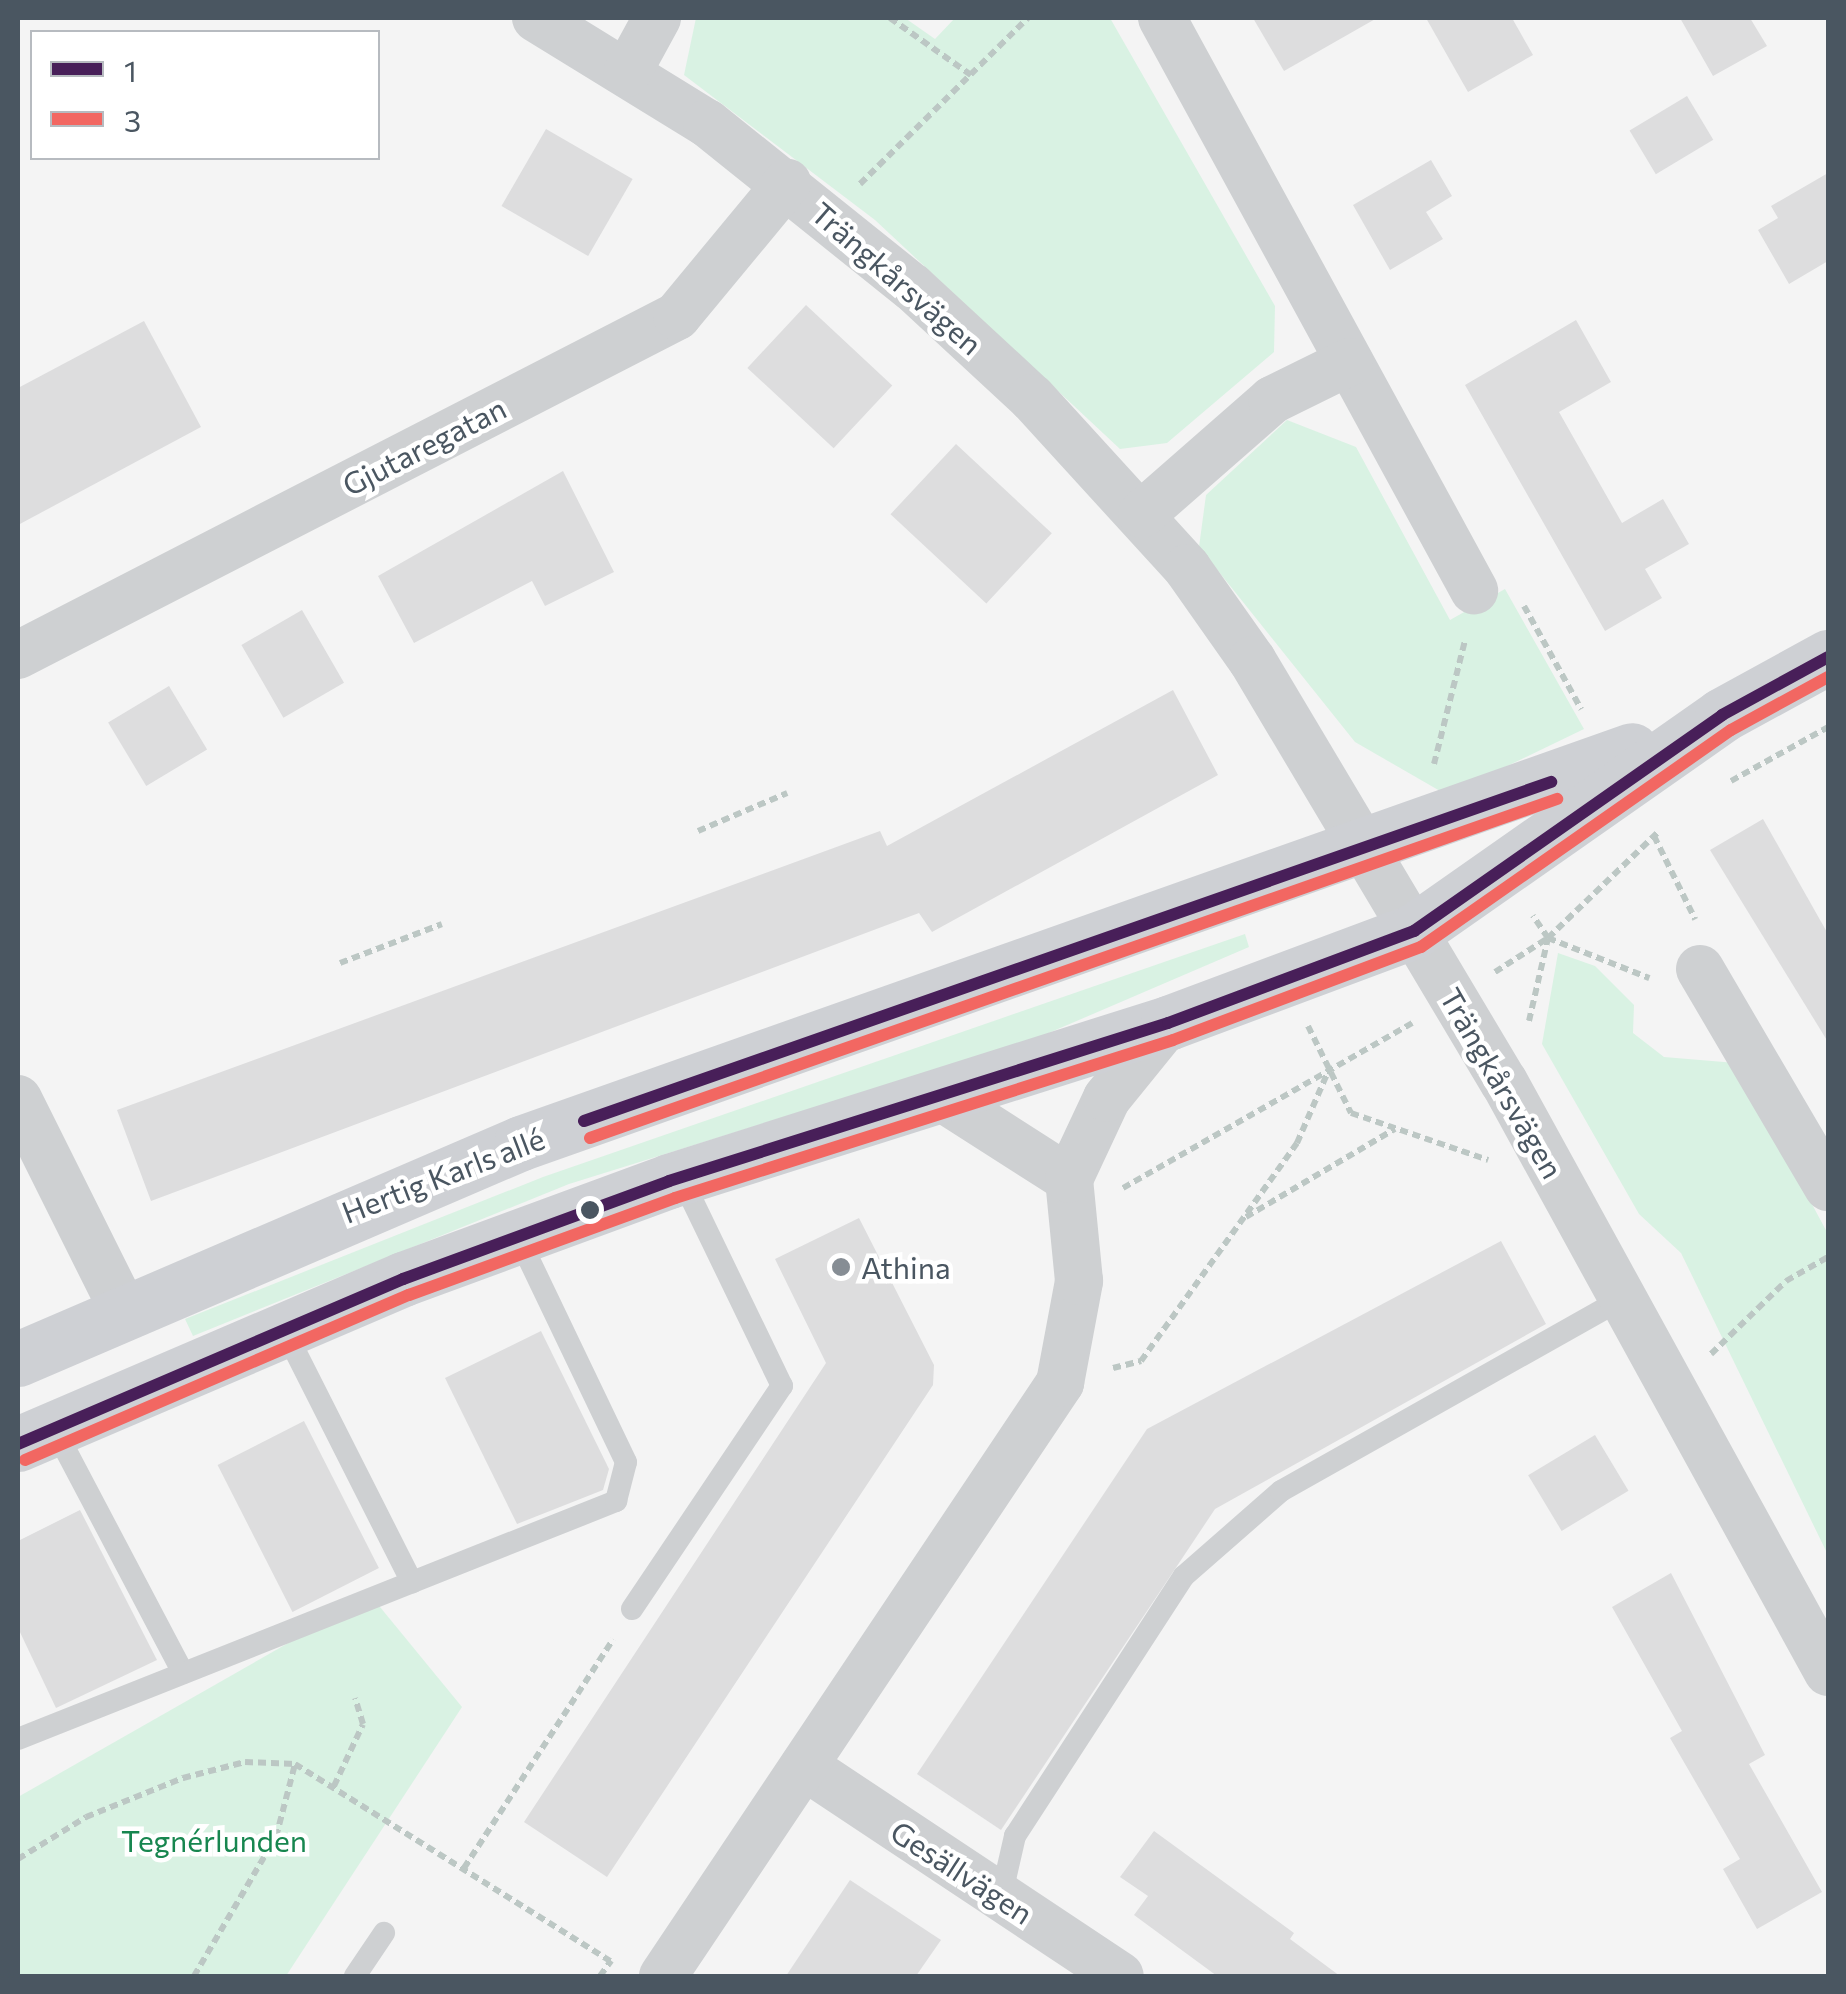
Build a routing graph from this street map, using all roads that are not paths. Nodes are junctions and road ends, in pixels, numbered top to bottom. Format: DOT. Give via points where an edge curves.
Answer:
graph roads {
  1 [pos="536,18"];
  2 [pos="657,18"];
  3 [pos="1162,18"];
  4 [pos="627,73"];
  5 [pos="786,183"];
  6 [pos="1349,362"];
  7 [pos="1142,514"];
  8 [pos="1474,590"];
  9 [pos="18,655"];
  10 [pos="1828,657"];
  11 [pos="1722,715"];
  12 [pos="1364,848"];
  13 [pos="1414,931"];
  14 [pos="1700,970"];
  15 [pos="1168,1023"];
  16 [pos="942,1097"];
  17 [pos="18,1099"];
  18 [pos="681,1177"];
  19 [pos="1069,1179"];
  20 [pos="1828,1187"];
  21 [pos="518,1237"];
  22 [pos="1623,1298"];
  23 [pos="125,1314"];
  24 [pos="284,1329"];
  25 [pos="18,1359"];
  26 [pos="162,1379"];
  27 [pos="36,1436"];
  28 [pos="412,1582"];
  29 [pos="632,1609"];
  30 [pos="1824,1653"];
  31 [pos="183,1673"];
  32 [pos="18,1738"];
  33 [pos="804,1766"];
  34 [pos="1000,1896"];
  35 [pos="384,1933"];
  36 [pos="643,1973"];
  37 [pos="355,1976"];
  38 [pos="1120,1976"];
  1 -- 4 [label="street, Trängkårsvägen"];
  2 -- 4 [label="street"];
  3 -- 6 [label="street"];
  4 -- 5 [label="street, Trängkårsvägen"];
  5 -- 7 [label="street, Trängkårsvägen" via="1032,398"];
  5 -- 9 [label="street, Gjutaregatan" via="677,316"];
  6 -- 7 [label="street" via="1272,400"];
  6 -- 8 [label="street"];
  7 -- 12 [label="street, Trängkårsvägen" via="1252,660"];
  10 -- 11 [label="main road"];
  11 -- 12 [label="main road, Hertig Karls allé"];
  11 -- 13 [label="main road"];
  12 -- 13 [label="street, Trängkårsvägen"];
  12 -- 23 [label="main road, Hertig Karls allé" via="521,1143"];
  13 -- 15 [label="main road"];
  13 -- 22 [label="street, Trängkårsvägen"];
  14 -- 20 [label="street"];
  15 -- 16 [label="main road"];
  15 -- 19 [label="street" via="1107,1098"];
  16 -- 18 [label="main road"];
  16 -- 19 [label="street"];
  17 -- 23 [label="street"];
  18 -- 21 [label="main road"];
  18 -- 29 [label="lane" via="782,1386"];
  19 -- 33 [label="street" via="1079,1282 1060,1383"];
  21 -- 24 [label="main road"];
  21 -- 28 [label="lane" via="626,1462 616,1501"];
  22 -- 30 [label="street, Trängkårsvägen"];
  22 -- 34 [label="lane" via="1281,1491 1184,1576 1015,1836"];
  23 -- 25 [label="main road, Hertig Karls allé"];
  23 -- 26 [label="main road"];
  24 -- 26 [label="main road"];
  24 -- 28 [label="lane"];
  26 -- 27 [label="main road"];
  27 -- 31 [label="lane"];
  28 -- 31 [label="lane"];
  31 -- 32 [label="lane"];
  33 -- 34 [label="street, Gesällvägen"];
  33 -- 36 [label="street"];
  34 -- 38 [label="street, Gesällvägen"];
  35 -- 37 [label="lane"];
}
